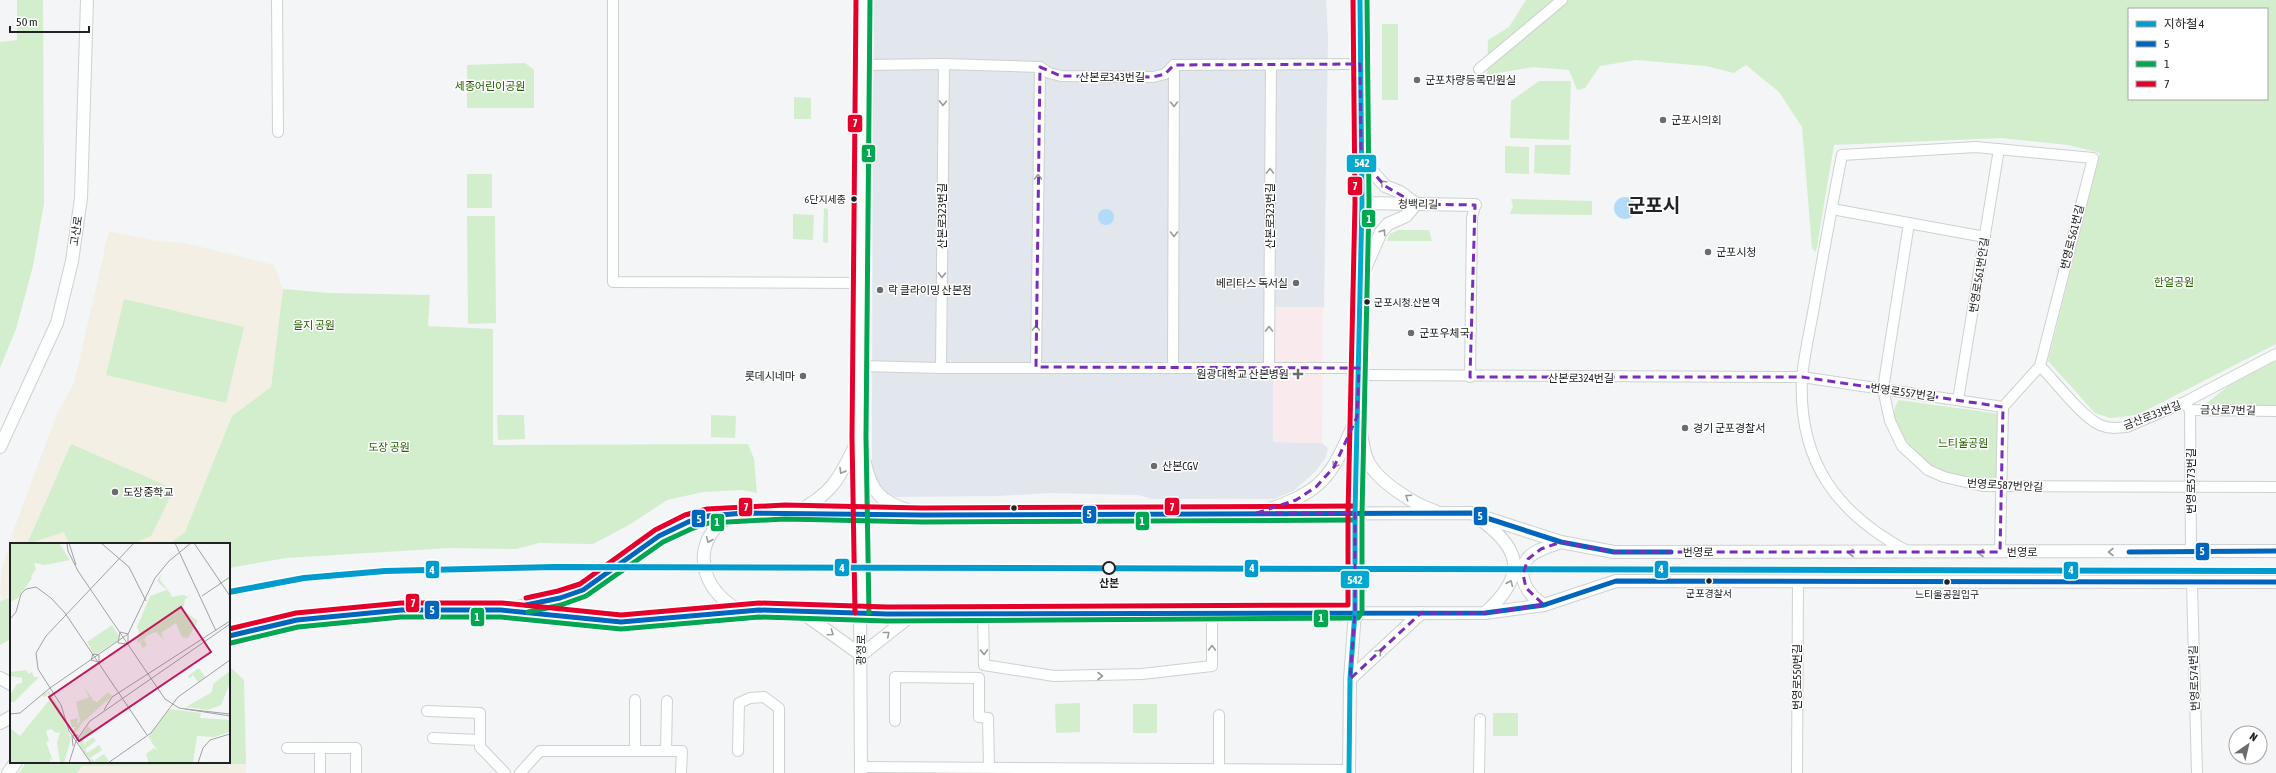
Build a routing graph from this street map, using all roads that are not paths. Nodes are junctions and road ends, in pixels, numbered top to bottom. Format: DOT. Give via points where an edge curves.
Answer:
graph roads {
  1 [pos="87,0"];
  2 [pos="277,0"];
  3 [pos="613,0"];
  4 [pos="863,0"];
  5 [pos="1352,0"];
  6 [pos="1562,0"];
  7 [pos="1361,3"];
  8 [pos="944,64"];
  9 [pos="1360,64"];
  10 [pos="862,65"];
  11 [pos="1174,65"];
  12 [pos="1271,65"];
  13 [pos="1040,67"];
  14 [pos="1479,69"];
  15 [pos="278,132"];
  16 [pos="1361,148"];
  17 [pos="1999,149"];
  18 [pos="1362,204"];
  19 [pos="1416,204"];
  20 [pos="1475,205"];
  21 [pos="1832,210"];
  22 [pos="1909,223"];
  23 [pos="1985,237"];
  24 [pos="1360,280"];
  25 [pos="861,284"];
  26 [pos="2276,354"];
  27 [pos="861,366"];
  28 [pos="2040,366"];
  29 [pos="1036,367"];
  30 [pos="1173,367"];
  31 [pos="941,368"];
  32 [pos="1268,368"];
  33 [pos="1359,372"];
  34 [pos="1470,377"];
  35 [pos="1802,377"];
  36 [pos="1883,389"];
  37 [pos="1958,400"];
  38 [pos="2187,406"];
  39 [pos="2003,407"];
  40 [pos="2276,411"];
  41 [pos="1357,417"];
  42 [pos="860,437"];
  43 [pos="0,448"];
  44 [pos="2002,487"];
  45 [pos="2191,487"];
  46 [pos="2276,487"];
  47 [pos="796,513"];
  48 [pos="1257,513"];
  49 [pos="1355,513"];
  50 [pos="1471,513"];
  51 [pos="736,514"];
  52 [pos="861,514"];
  53 [pos="1443,514"];
  54 [pos="922,515"];
  55 [pos="1562,542"];
  56 [pos="2276,551"];
  57 [pos="2000,552"];
  58 [pos="2191,552"];
  59 [pos="1911,553"];
  60 [pos="1798,582"];
  61 [pos="2276,582"];
  62 [pos="2192,583"];
  63 [pos="1544,605"];
  64 [pos="501,610"];
  65 [pos="741,611"];
  66 [pos="800,611"];
  67 [pos="1212,612"];
  68 [pos="1355,612"];
  69 [pos="862,613"];
  70 [pos="984,613"];
  71 [pos="1421,613"];
  72 [pos="1485,613"];
  73 [pos="913,614"];
  74 [pos="230,636"];
  75 [pos="861,655"];
  76 [pos="0,678"];
  77 [pos="1350,679"];
  78 [pos="10,683"];
  79 [pos="635,700"];
  80 [pos="667,701"];
  81 [pos="428,711"];
  82 [pos="1219,715"];
  83 [pos="10,718"];
  84 [pos="1480,719"];
  85 [pos="895,721"];
  86 [pos="0,723"];
  87 [pos="433,738"];
  88 [pos="480,740"];
  89 [pos="287,748"];
  90 [pos="320,748"];
  91 [pos="635,751"];
  92 [pos="666,751"];
  93 [pos="738,751"];
  94 [pos="15,763"];
  95 [pos="989,767"];
  96 [pos="1219,769"];
  97 [pos="861,770"];
  98 [pos="1048,771"];
  99 [pos="1281,771"];
  100 [pos="1349,772"];
  101 [pos="8,773"];
  102 [pos="320,773"];
  103 [pos="356,773"];
  104 [pos="505,773"];
  105 [pos="520,773"];
  106 [pos="681,773"];
  107 [pos="779,773"];
  108 [pos="1479,773"];
  109 [pos="1797,773"];
  110 [pos="2197,773"];
  1 -- 43 [label="street, 고산로" via="81,198 72,261 57,323"];
  2 -- 15 [label="street"];
  3 -- 25 [label="street" via="613,282"];
  4 -- 10 [label="street, 광정로"];
  5 -- 7 [label="street"];
  6 -- 14 [label="street"];
  7 -- 9 [label="street"];
  8 -- 10 [label="street, 산본로343번길"];
  8 -- 13 [label="street, 산본로343번길"];
  8 -- 31 [label="street, 산본로323번길, one-way"];
  9 -- 12 [label="street"];
  9 -- 16 [label="street"];
  10 -- 25 [label="street, 광정로"];
  11 -- 12 [label="street"];
  11 -- 13 [label="street, 산본로343번길" via="1165,74 1153,77 1061,76"];
  11 -- 30 [label="street, one-way"];
  32 -- 12 [label="street, 산본로323번길, one-way"];
  29 -- 13 [label="street, one-way"];
  16 -- 18 [label="street"];
  19 -- 16 [label="street, one-way" via="1400,192 1385,186 1371,170"];
  17 -- 21 [label="street, 번영로561번길" via="1976,147 1842,155"];
  17 -- 23 [label="street, 번영로561번안길"];
  17 -- 28 [label="street, 번영로561번길" via="2093,158"];
  18 -- 19 [label="street, 청백리길"];
  18 -- 24 [label="street"];
  19 -- 20 [label="street, 청백리길"];
  24 -- 19 [label="street, one-way" via="1381,232 1388,224 1406,216"];
  20 -- 34 [label="street" via="1472,218"];
  21 -- 22 [label="street"];
  21 -- 35 [label="street"];
  22 -- 23 [label="street"];
  22 -- 36 [label="street, 번영로587번안길"];
  23 -- 37 [label="street, 번영로561번안길"];
  24 -- 33 [label="street"];
  25 -- 27 [label="street, 광정로"];
  26 -- 38 [label="street, 금산로33번길"];
  27 -- 31 [label="street"];
  27 -- 42 [label="street, 광정로"];
  28 -- 38 [label="street, 금산로33번길" via="2090,419 2107,428 2127,427"];
  28 -- 39 [label="street, 번영로561번길"];
  29 -- 30 [label="street"];
  29 -- 31 [label="street"];
  30 -- 32 [label="street"];
  32 -- 33 [label="street"];
  33 -- 34 [label="street, 산본로324번길"];
  33 -- 41 [label="street"];
  34 -- 35 [label="street, 산본로324번길"];
  35 -- 36 [label="street, 번영로557번길"];
  35 -- 59 [label="street" via="1807,436 1821,472 1845,507 1861,522"];
  36 -- 37 [label="street, 번영로557번길"];
  36 -- 44 [label="street, 번영로587번안길" via="1894,433 1913,458 1928,470 1944,477 1963,483"];
  37 -- 39 [label="street, 번영로557번길"];
  38 -- 40 [label="street, 금산로7번길"];
  38 -- 45 [label="street, 번영로573번길"];
  39 -- 44 [label="street"];
  41 -- 48 [label="street, one-way" via="1334,467 1316,487 1296,500"];
  41 -- 49 [label="street"];
  53 -- 41 [label="street, one-way" via="1425,508 1378,474 1368,461"];
  42 -- 47 [label="street, one-way" via="832,488 818,501"];
  42 -- 52 [label="street, 광정로"];
  42 -- 54 [label="street" via="868,476 875,492 892,506"];
  44 -- 45 [label="street, 번영로587번안길"];
  44 -- 57 [label="street"];
  45 -- 46 [label="street, 번영로587번안길"];
  45 -- 58 [label="street, 번영로573번길"];
  47 -- 51 [label="street, 번영로"];
  47 -- 52 [label="street, 번영로"];
  48 -- 49 [label="street, 번영로"];
  48 -- 54 [label="street, 번영로"];
  49 -- 53 [label="street, 번영로"];
  49 -- 68 [label="street"];
  50 -- 53 [label="street, 번영로"];
  50 -- 55 [label="street, 번영로"];
  72 -- 50 [label="street, one-way" via="1510,585 1515,567 1511,550 1495,530"];
  51 -- 64 [label="street, 번영로" via="702,518 659,536 583,590 560,598"];
  51 -- 65 [label="street, one-way" via="718,525 711,536 704,559 706,575 712,588 730,606"];
  52 -- 54 [label="street, 번영로"];
  52 -- 69 [label="street, 광정로"];
  59 -- 55 [label="street, 번영로, one-way" via="1614,552"];
  55 -- 63 [label="street" via="1541,549 1528,559 1523,574 1526,588 1534,599"];
  56 -- 58 [label="street, 번영로"];
  58 -- 57 [label="street, 번영로, one-way"];
  57 -- 59 [label="street, 번영로, one-way"];
  60 -- 62 [label="street, 번영로"];
  60 -- 63 [label="street, 번영로" via="1616,581"];
  60 -- 109 [label="street, 번영로550번길"];
  61 -- 62 [label="street, 번영로"];
  62 -- 110 [label="street, 번영로574번길"];
  63 -- 72 [label="street, 번영로"];
  64 -- 65 [label="street, 번영로" via="621,622"];
  64 -- 74 [label="street, 번영로" via="401,610 297,620"];
  65 -- 66 [label="street, 번영로"];
  66 -- 69 [label="street, 번영로"];
  66 -- 75 [label="street, one-way"];
  67 -- 68 [label="street, 번영로"];
  67 -- 70 [label="street, 번영로"];
  70 -- 67 [label="street, one-way" via="984,665 1062,676 1142,674 1212,666"];
  68 -- 71 [label="street, 번영로"];
  68 -- 77 [label="street"];
  69 -- 73 [label="street, 번영로"];
  69 -- 75 [label="street, 광정로"];
  70 -- 73 [label="street, 번영로"];
  71 -- 72 [label="street, 번영로"];
  77 -- 71 [label="street, one-way"];
  75 -- 73 [label="street, one-way"];
  75 -- 97 [label="street, 광정로"];
  76 -- 78 [label="street"];
  77 -- 100 [label="street"];
  79 -- 91 [label="street"];
  80 -- 92 [label="street"];
  81 -- 88 [label="street" via="480,713"];
  82 -- 96 [label="street"];
  83 -- 86 [label="street"];
  84 -- 108 [label="street"];
  85 -- 95 [label="street" via="895,676 979,678 979,717 988,718"];
  87 -- 88 [label="street"];
  88 -- 104 [label="street" via="480,747"];
  89 -- 90 [label="street"];
  90 -- 102 [label="street"];
  90 -- 103 [label="street" via="356,748"];
  91 -- 92 [label="street"];
  91 -- 105 [label="street" via="540,751"];
  92 -- 106 [label="street" via="682,752"];
  93 -- 107 [label="street" via="739,703 750,698 764,697 779,708"];
  94 -- 101 [label="street"];
  95 -- 97 [label="street"];
  95 -- 98 [label="street"];
  96 -- 98 [label="street"];
  96 -- 99 [label="street"];
  99 -- 100 [label="street"];
}
